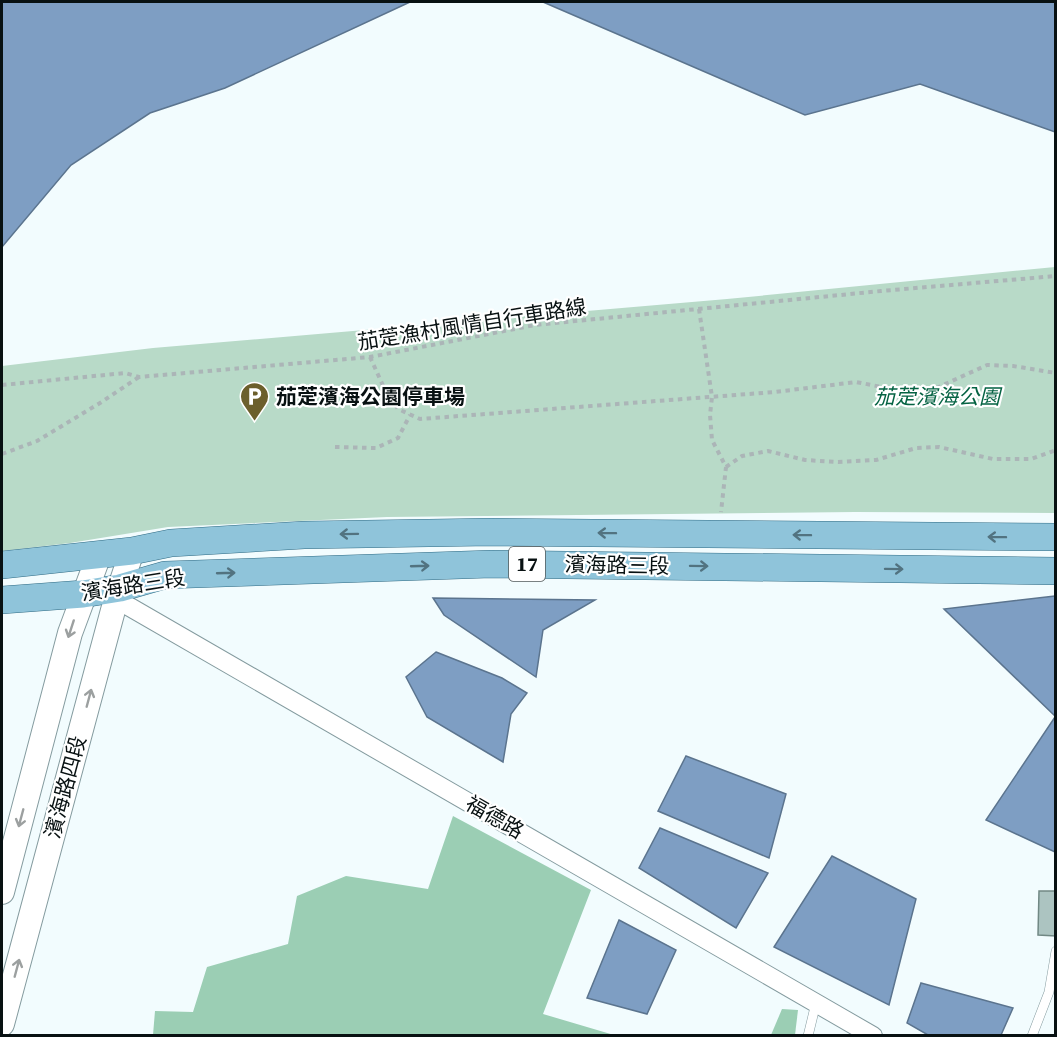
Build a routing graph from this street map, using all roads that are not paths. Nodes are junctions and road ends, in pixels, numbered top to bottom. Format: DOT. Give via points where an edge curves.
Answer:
graph roads {
  1 [pos="1056,537"];
  2 [pos="132,551"];
  3 [pos="99,555"];
  4 [pos="2,565"];
  5 [pos="1056,571"];
  6 [pos="83,594"];
  7 [pos="118,594"];
  8 [pos="2,600"];
  9 [pos="2,892"];
  10 [pos="1056,951"];
  11 [pos="816,1003"];
  12 [pos="2,1024"];
  13 [pos="808,1035"];
  14 [pos="873,1035"];
  15 [pos="1032,1035"];
  1 -- 2 [label="main road, 濱海路三段 / 17, one-way" via="491,532 304,535 171,543"];
  2 -- 3 [label="main road, 濱海路三段 / 17"];
  2 -- 7 [label="street, 濱海路四段"];
  3 -- 4 [label="main road, 濱海路三段 / 17"];
  3 -- 6 [label="street, 濱海路四段"];
  7 -- 5 [label="main road, 濱海路三段 / 17, one-way" via="165,575 491,564"];
  6 -- 7 [label="main road, 濱海路三段 / 17"];
  6 -- 8 [label="main road, 濱海路三段 / 17"];
  6 -- 9 [label="street, 濱海路四段, one-way" via="69,633"];
  7 -- 11 [label="street, 福德路"];
  12 -- 7 [label="street, 濱海路四段, one-way"];
  10 -- 15 [label="lane" via="1049,992"];
  11 -- 13 [label="lane"];
  11 -- 14 [label="street, 福德路"];
}
